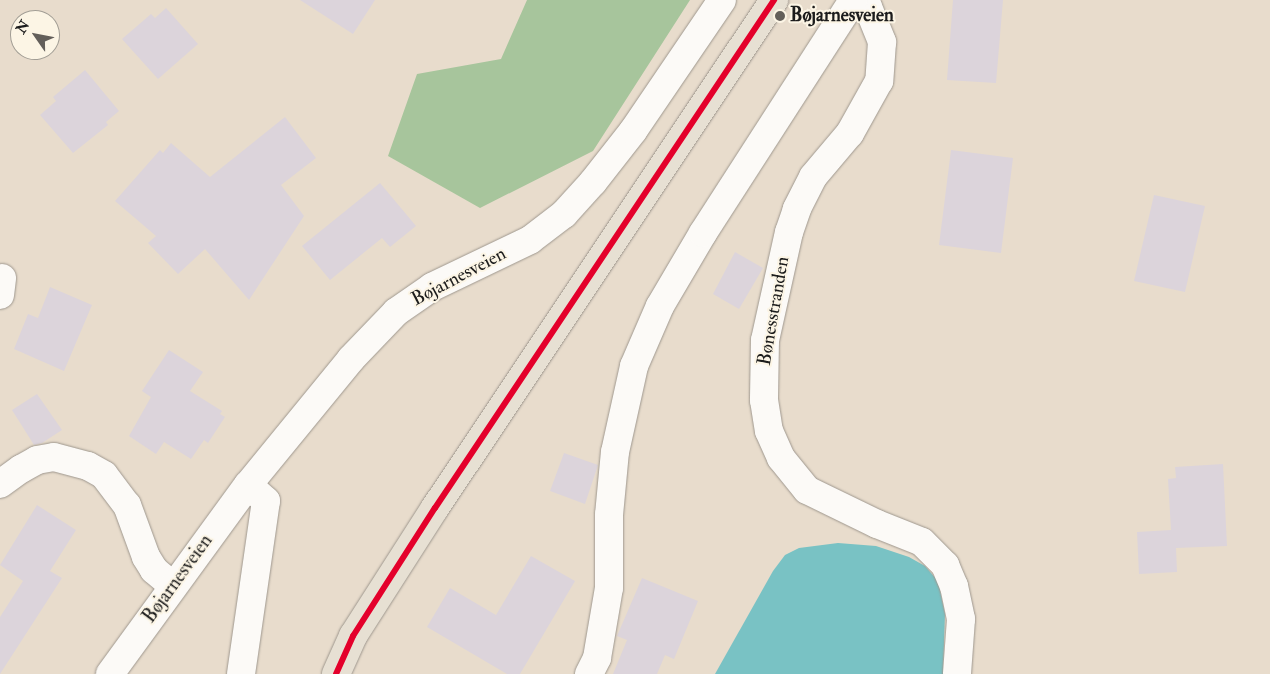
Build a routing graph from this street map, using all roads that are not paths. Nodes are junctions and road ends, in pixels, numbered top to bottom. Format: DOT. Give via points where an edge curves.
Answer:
graph roads {
  1 [pos="722,0"];
  2 [pos="774,0"];
  3 [pos="853,0"];
  4 [pos="862,0"];
  5 [pos="0,484"];
  6 [pos="248,485"];
  7 [pos="173,586"];
  8 [pos="110,674"];
  9 [pos="241,674"];
  10 [pos="336,674"];
  11 [pos="589,674"];
  12 [pos="957,674"];
  1 -- 6 [label="street, Bøjarnesveien" via="633,131 564,214 530,240 432,288 396,312 351,359"];
  2 -- 10 [label="main road" via="435,508 353,636"];
  3 -- 11 [label="street" via="703,233 660,306 634,366 615,452 609,515 609,588 597,658"];
  4 -- 12 [label="street, Bønesstranden" via="882,42 879,81 850,133 813,177 794,217 765,340 764,400 769,431 781,458 807,490 876,524 922,542 945,565 954,586 961,619"];
  5 -- 7 [label="street" via="21,468 37,460 54,457 104,474 127,505 154,570"];
  6 -- 7 [label="street, Bøjarnesveien"];
  6 -- 9 [label="street" via="266,501"];
  7 -- 8 [label="street, Bøjarnesveien"];
}
